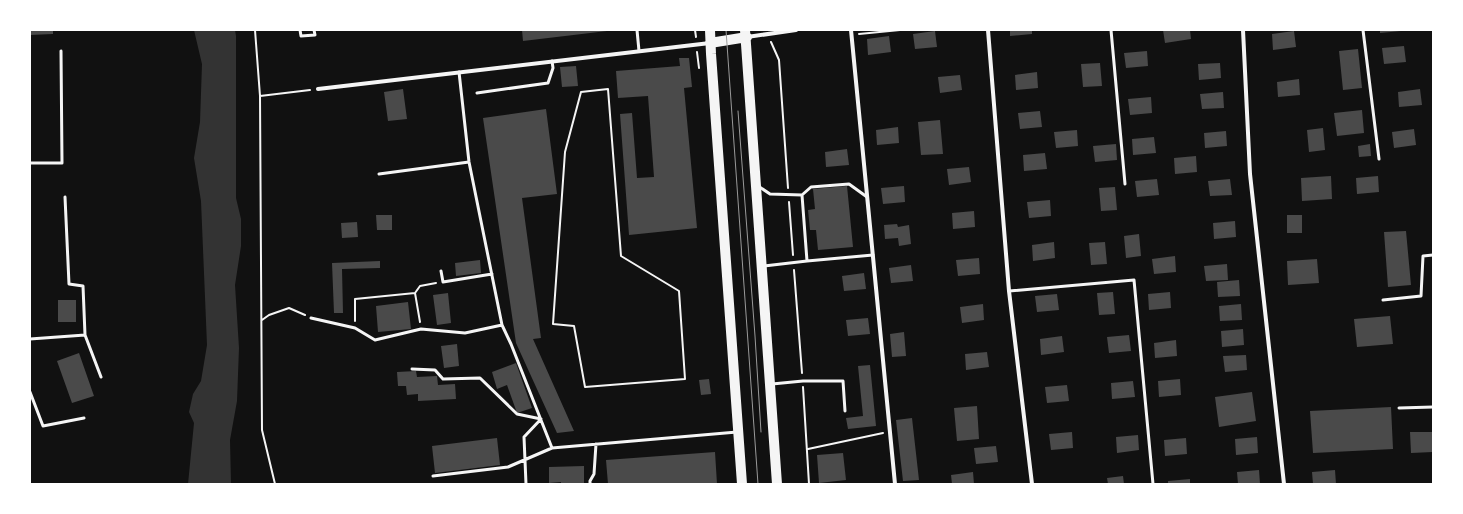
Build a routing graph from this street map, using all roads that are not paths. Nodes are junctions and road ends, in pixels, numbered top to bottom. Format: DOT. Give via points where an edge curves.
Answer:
graph roads {
  1 [pos="300,30"];
  2 [pos="314,30"];
  3 [pos="637,30"];
  4 [pos="710,30"];
  5 [pos="796,30"];
  6 [pos="988,30"];
  7 [pos="1111,30"];
  8 [pos="1242,30"];
  9 [pos="1363,30"];
  10 [pos="852,32"];
  11 [pos="746,34"];
  12 [pos="710,43"];
  13 [pos="62,51"];
  14 [pos="638,51"];
  15 [pos="552,61"];
  16 [pos="459,72"];
  17 [pos="318,89"];
  18 [pos="477,93"];
  19 [pos="1379,159"];
  20 [pos="469,162"];
  21 [pos="30,163"];
  22 [pos="379,174"];
  23 [pos="1125,184"];
  24 [pos="757,185"];
  25 [pos="802,195"];
  26 [pos="66,197"];
  27 [pos="867,197"];
  28 [pos="1433,255"];
  29 [pos="873,256"];
  30 [pos="807,261"];
  31 [pos="762,267"];
  32 [pos="442,271"];
  33 [pos="492,274"];
  34 [pos="1010,291"];
  35 [pos="1382,300"];
  36 [pos="311,318"];
  37 [pos="502,325"];
  38 [pos="85,335"];
  39 [pos="30,339"];
  40 [pos="412,369"];
  41 [pos="101,377"];
  42 [pos="770,384"];
  43 [pos="30,392"];
  44 [pos="1433,407"];
  45 [pos="1399,408"];
  46 [pos="845,411"];
  47 [pos="84,418"];
  48 [pos="541,419"];
  49 [pos="739,432"];
  50 [pos="596,444"];
  51 [pos="552,448"];
  52 [pos="525,460"];
  53 [pos="433,476"];
  54 [pos="526,484"];
  55 [pos="590,484"];
  56 [pos="742,484"];
  57 [pos="777,484"];
  58 [pos="895,484"];
  59 [pos="1032,484"];
  60 [pos="1153,484"];
  61 [pos="1284,484"];
  1 -- 2 [label="lane" via="301,36 315,34"];
  3 -- 14 [label="lane"];
  4 -- 12 [label="main road"];
  5 -- 11 [label="street"];
  6 -- 34 [label="street"];
  7 -- 23 [label="lane"];
  8 -- 61 [label="street" via="1250,174"];
  9 -- 19 [label="lane"];
  10 -- 27 [label="street"];
  11 -- 12 [label="main road"];
  11 -- 24 [label="main road"];
  12 -- 14 [label="street"];
  12 -- 49 [label="main road"];
  13 -- 21 [label="lane" via="62,163"];
  14 -- 15 [label="street"];
  15 -- 16 [label="street"];
  15 -- 18 [label="lane" via="553,68 548,83"];
  16 -- 17 [label="street"];
  16 -- 20 [label="lane"];
  20 -- 22 [label="lane"];
  20 -- 33 [label="lane"];
  24 -- 25 [label="lane" via="770,194"];
  24 -- 31 [label="main road"];
  25 -- 27 [label="lane" via="811,187 849,184"];
  25 -- 30 [label="lane"];
  26 -- 38 [label="lane" via="69,284 83,286"];
  27 -- 29 [label="street"];
  28 -- 35 [label="lane" via="1423,256 1421,296"];
  29 -- 30 [label="lane"];
  29 -- 58 [label="street"];
  30 -- 31 [label="lane"];
  31 -- 42 [label="main road"];
  32 -- 33 [label="lane" via="443,282"];
  33 -- 37 [label="lane"];
  34 -- 59 [label="street"];
  34 -- 60 [label="lane" via="1134,280"];
  36 -- 37 [label="lane" via="355,328 375,340 420,329 465,333"];
  37 -- 48 [label="lane"];
  38 -- 39 [label="lane"];
  38 -- 41 [label="lane"];
  40 -- 48 [label="lane" via="435,370 443,379 480,378 517,414"];
  42 -- 46 [label="lane" via="843,381"];
  42 -- 57 [label="main road"];
  43 -- 47 [label="lane" via="42,426"];
  44 -- 45 [label="lane"];
  48 -- 51 [label="lane"];
  48 -- 52 [label="lane" via="524,437"];
  49 -- 50 [label="lane"];
  49 -- 56 [label="main road"];
  50 -- 51 [label="lane"];
  50 -- 55 [label="lane" via="594,474"];
  51 -- 52 [label="lane"];
  52 -- 53 [label="lane" via="508,467"];
  52 -- 54 [label="lane"];
}
